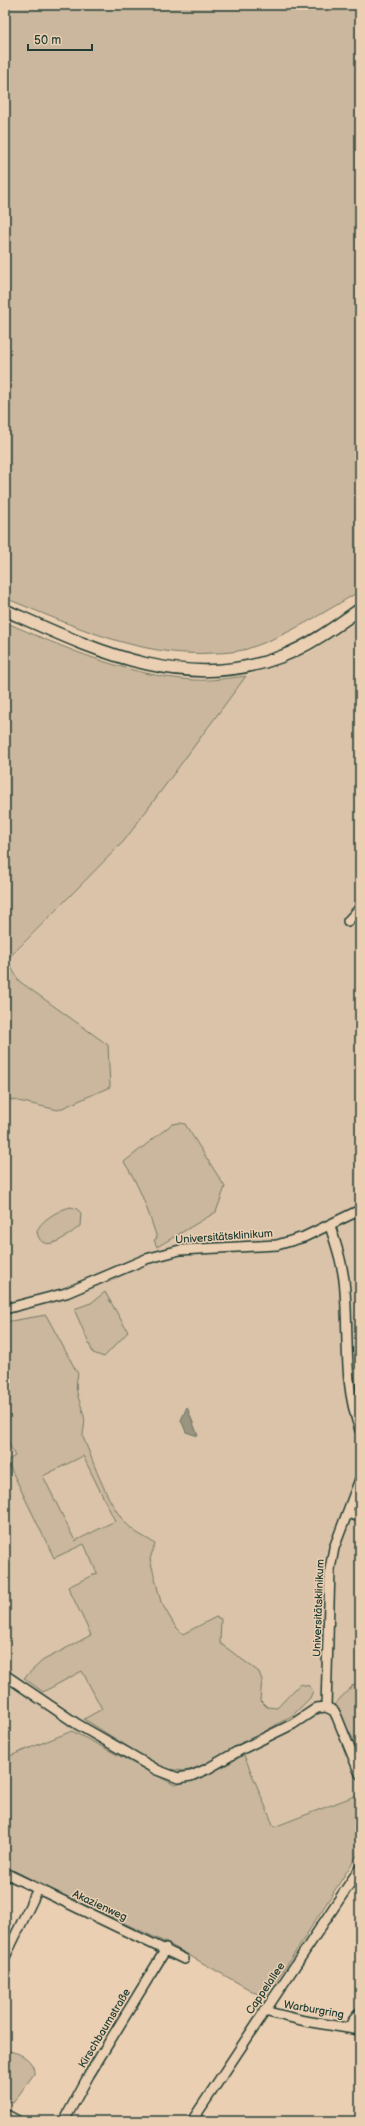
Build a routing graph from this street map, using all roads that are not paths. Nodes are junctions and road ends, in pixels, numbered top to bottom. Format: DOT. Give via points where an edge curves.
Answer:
graph roads {
  1 [pos="360,609"];
  2 [pos="5,610"];
  3 [pos="360,908"];
  4 [pos="348,921"];
  5 [pos="360,1210"];
  6 [pos="330,1226"];
  7 [pos="5,1309"];
  8 [pos="360,1430"];
  9 [pos="360,1479"];
  10 [pos="348,1513"];
  11 [pos="360,1516"];
  12 [pos="5,1675"];
  13 [pos="326,1707"];
  14 [pos="360,1774"];
  15 [pos="360,1868"];
  16 [pos="5,1873"];
  17 [pos="38,1889"];
  18 [pos="166,1949"];
  19 [pos="5,1957"];
  20 [pos="184,1959"];
  21 [pos="264,2011"];
  22 [pos="360,2012"];
  23 [pos="351,2028"];
  24 [pos="360,2030"];
  25 [pos="5,2114"];
  26 [pos="18,2121"];
  27 [pos="64,2121"];
  28 [pos="192,2121"];
  1 -- 2 [label="street" via="322,635 280,657 228,669 197,671 161,668 127,660"];
  3 -- 4 [label="street"];
  5 -- 6 [label="street, Universitätsklinikum"];
  6 -- 7 [label="street, Universitätsklinikum" via="269,1247 180,1250 163,1254 78,1288"];
  6 -- 8 [label="street" via="341,1263 348,1385"];
  9 -- 10 [label="street, Universitätsklinikum"];
  10 -- 11 [label="street"];
  10 -- 13 [label="street, Universitätsklinikum" via="334,1548 330,1569"];
  12 -- 13 [label="street" via="77,1724 157,1770 178,1778 207,1769 293,1724 317,1708"];
  13 -- 14 [label="street" via="337,1717"];
  15 -- 21 [label="street, Cappelallee"];
  16 -- 17 [label="street, Akazienweg"];
  17 -- 18 [label="street, Akazienweg"];
  17 -- 19 [label="street"];
  18 -- 20 [label="street, Akazienweg"];
  18 -- 27 [label="street, Kirschbaumstraße"];
  21 -- 23 [label="street, Warburgring"];
  21 -- 28 [label="street, Cappelallee"];
  22 -- 23 [label="street" via="352,2022"];
  23 -- 24 [label="street, Warburgring"];
  25 -- 26 [label="street"];
}
